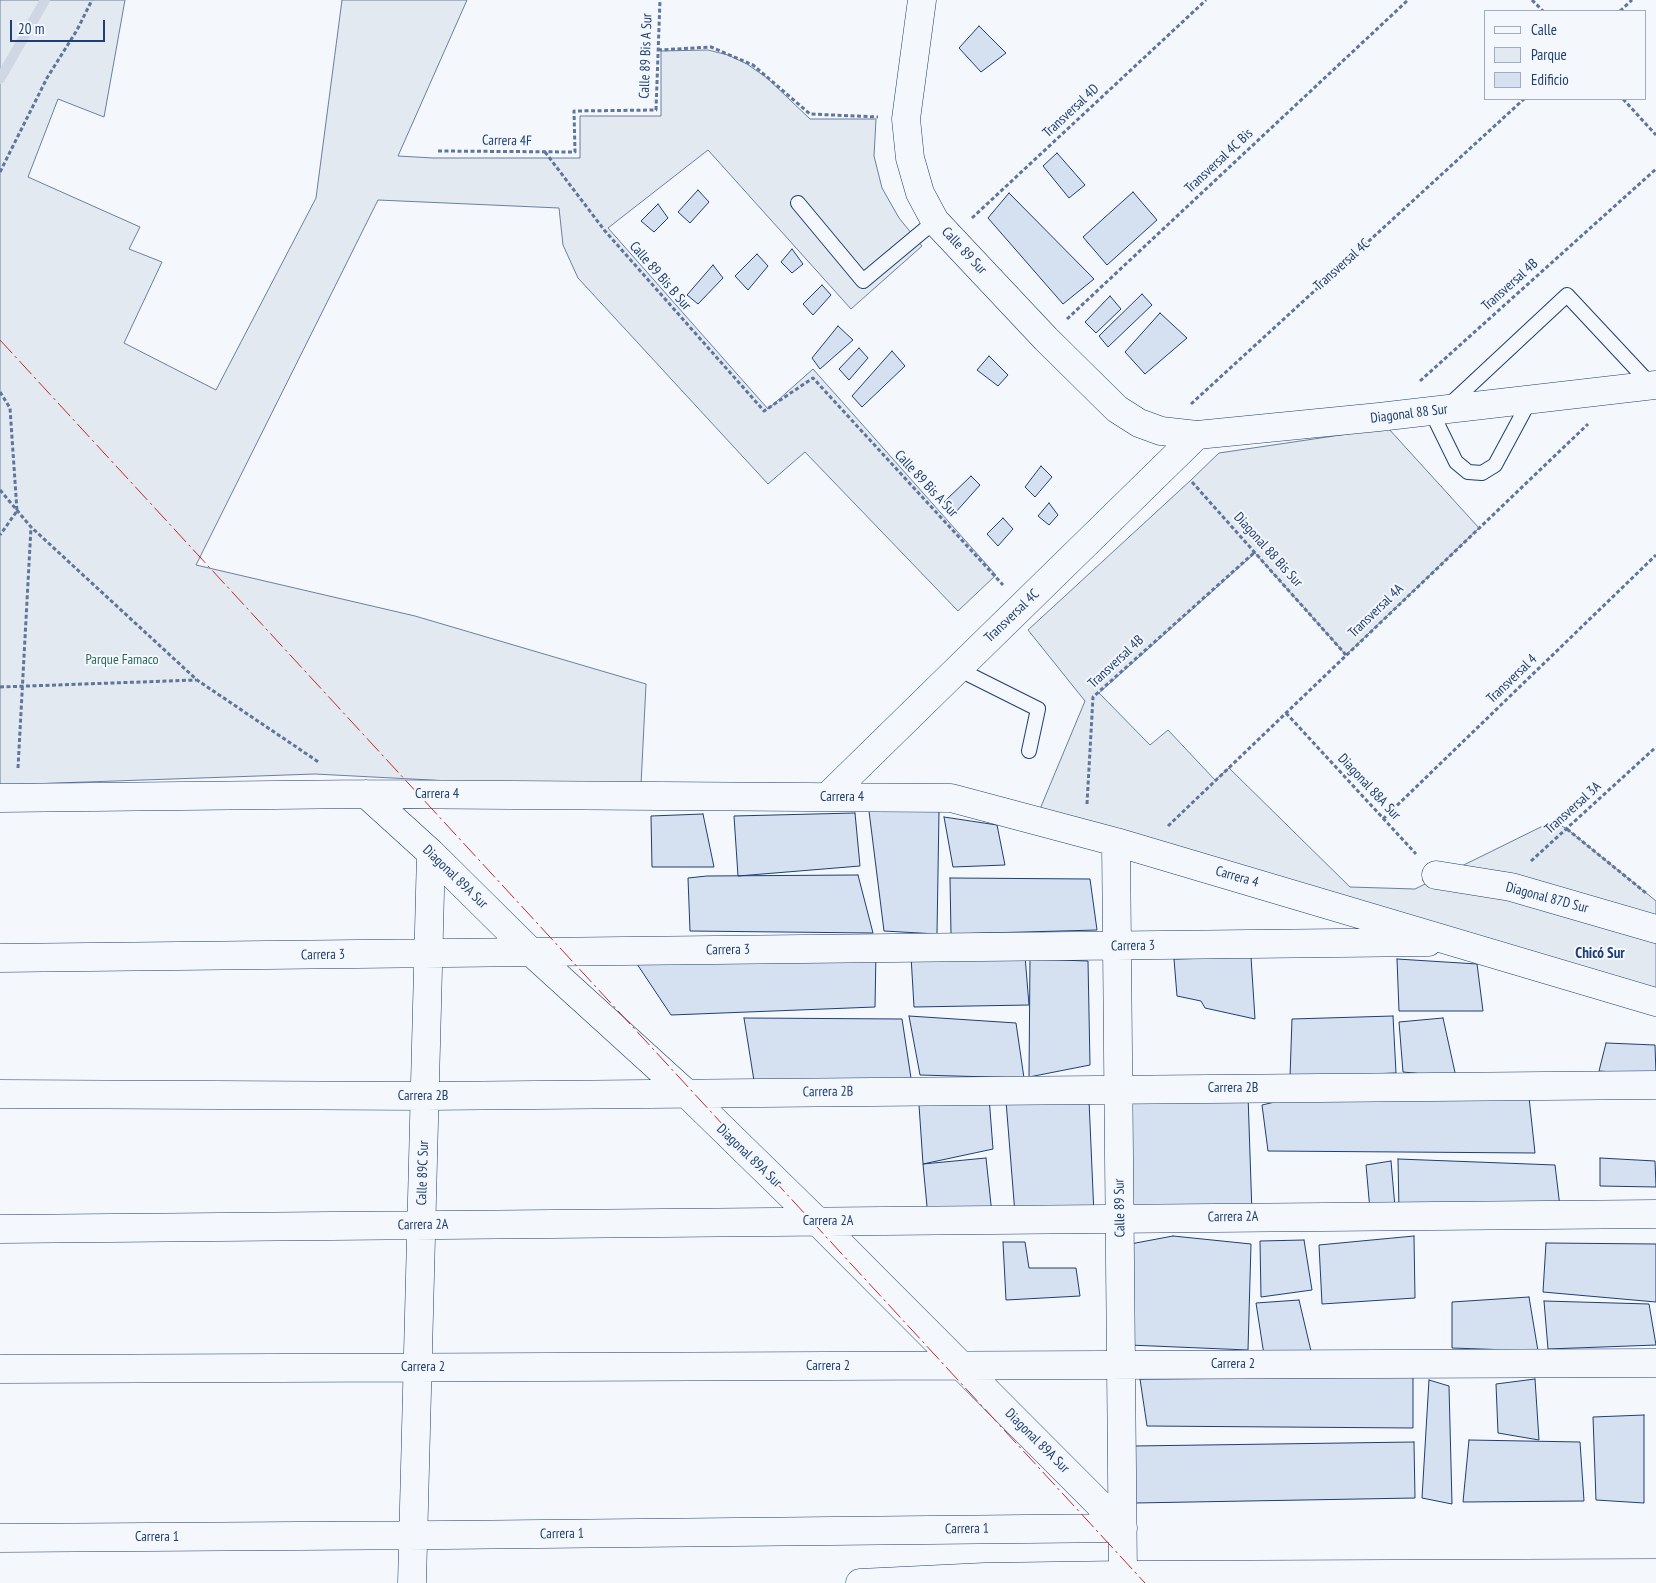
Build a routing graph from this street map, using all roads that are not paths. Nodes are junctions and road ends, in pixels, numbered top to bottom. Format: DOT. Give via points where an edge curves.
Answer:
graph roads {
  1 [pos="922,0"];
  2 [pos="798,203"];
  3 [pos="943,229"];
  4 [pos="1654,386"];
  5 [pos="1530,400"];
  6 [pos="1438,410"];
  7 [pos="1161,431"];
  8 [pos="1197,435"];
  9 [pos="958,669"];
  10 [pos="1030,751"];
  11 [pos="366,794"];
  12 [pos="827,797"];
  13 [pos="8,798"];
  14 [pos="1116,842"];
  15 [pos="431,853"];
  16 [pos="1436,875"];
  17 [pos="1656,929"];
  18 [pos="1456,942"];
  19 [pos="1117,946"];
  20 [pos="532,953"];
  21 [pos="429,954"];
  22 [pos="0,958"];
  23 [pos="1656,1002"];
  24 [pos="1656,1085"];
  25 [pos="1118,1089"];
  26 [pos="686,1093"];
  27 [pos="0,1094"];
  28 [pos="425,1096"];
  29 [pos="1656,1214"];
  30 [pos="1120,1218"];
  31 [pos="817,1221"];
  32 [pos="421,1225"];
  33 [pos="0,1229"];
  34 [pos="1656,1363"];
  35 [pos="961,1365"];
  36 [pos="1122,1365"];
  37 [pos="418,1368"];
  38 [pos="0,1369"];
  39 [pos="1123,1528"];
  40 [pos="413,1536"];
  41 [pos="0,1538"];
  42 [pos="1656,1573"];
  43 [pos="1123,1575"];
  44 [pos="412,1583"];
  45 [pos="860,1583"];
  1 -- 3 [label="main road, Calle 89 Sur" via="906,119 910,158 920,193"];
  2 -- 3 [label="lane" via="863,281"];
  3 -- 7 [label="main road, Calle 89 Sur" via="1117,409 1138,423"];
  4 -- 5 [label="main road, Diagonal 88 Sur"];
  4 -- 6 [label="lane" via="1567,294"];
  5 -- 6 [label="main road, Diagonal 88 Sur"];
  5 -- 6 [label="lane" via="1496,466 1482,473 1468,472 1456,462"];
  6 -- 8 [label="main road, Diagonal 88 Sur"];
  7 -- 8 [label="main road, Diagonal 88 Sur"];
  8 -- 9 [label="main road, Transversal 4C"];
  9 -- 10 [label="lane" via="1038,709"];
  9 -- 12 [label="main road, Transversal 4C"];
  11 -- 12 [label="main road, Carrera 4"];
  11 -- 13 [label="main road, Carrera 4"];
  11 -- 15 [label="main road, Diagonal 89A Sur"];
  12 -- 14 [label="main road, Carrera 4" via="951,798"];
  14 -- 18 [label="main road, Carrera 4"];
  14 -- 19 [label="main road, Calle 89 Sur"];
  15 -- 20 [label="main road, Diagonal 89A Sur"];
  15 -- 21 [label="main road, Calle 89C Sur"];
  16 -- 17 [label="main road, Diagonal 87D Sur" via="1504,886"];
  18 -- 19 [label="main road, Carrera 3"];
  18 -- 23 [label="main road, Carrera 4"];
  19 -- 20 [label="main road, Carrera 3"];
  19 -- 25 [label="main road, Calle 89 Sur"];
  20 -- 21 [label="main road, Carrera 3"];
  20 -- 26 [label="main road, Diagonal 89A Sur"];
  21 -- 22 [label="main road, Carrera 3"];
  21 -- 28 [label="main road, Calle 89C Sur"];
  24 -- 25 [label="main road, Carrera 2B"];
  25 -- 26 [label="main road, Carrera 2B"];
  25 -- 30 [label="main road, Calle 89 Sur"];
  26 -- 28 [label="main road, Carrera 2B"];
  26 -- 31 [label="main road, Diagonal 89A Sur"];
  27 -- 28 [label="main road, Carrera 2B"];
  28 -- 32 [label="main road, Calle 89C Sur"];
  29 -- 30 [label="main road, Carrera 2A"];
  30 -- 31 [label="main road, Carrera 2A"];
  30 -- 36 [label="main road, Calle 89 Sur"];
  31 -- 32 [label="main road, Carrera 2A"];
  31 -- 35 [label="main road, Diagonal 89A Sur"];
  32 -- 33 [label="main road, Carrera 2A"];
  32 -- 37 [label="main road, Calle 89C Sur"];
  34 -- 36 [label="main road, Carrera 2"];
  35 -- 36 [label="main road, Carrera 2"];
  35 -- 37 [label="main road, Carrera 2"];
  35 -- 39 [label="main road, Diagonal 89A Sur"];
  36 -- 39 [label="main road, Calle 89 Sur"];
  37 -- 38 [label="main road, Carrera 2"];
  37 -- 40 [label="main road, Calle 89C Sur"];
  39 -- 40 [label="main road, Carrera 1"];
  39 -- 43 [label="main road, Calle 89 Sur"];
  40 -- 41 [label="main road, Carrera 1"];
  40 -- 44 [label="main road, Calle 89C Sur"];
  42 -- 43 [label="main road"];
  43 -- 45 [label="main road"];
}
